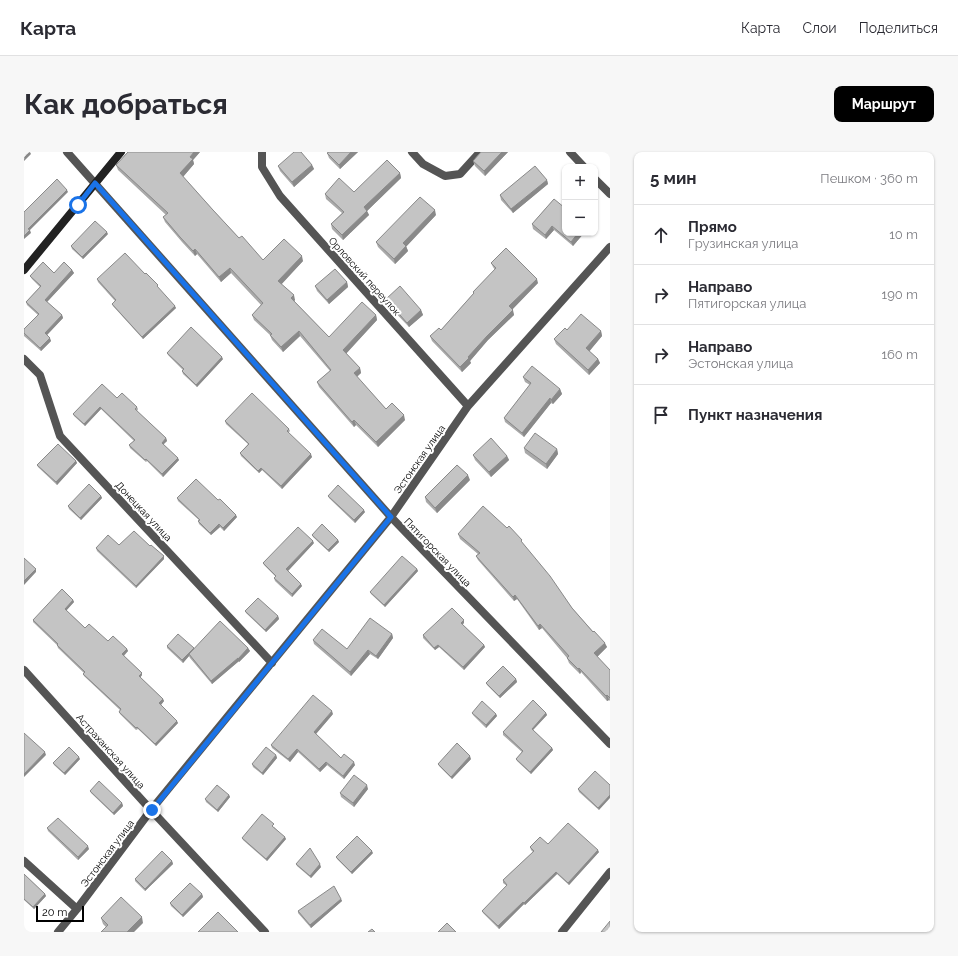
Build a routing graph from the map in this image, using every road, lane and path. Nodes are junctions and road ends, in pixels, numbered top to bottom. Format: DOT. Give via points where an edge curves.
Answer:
graph roads {
  1 [pos="67,152"];
  2 [pos="121,152"];
  3 [pos="262,152"];
  4 [pos="412,152"];
  5 [pos="480,152"];
  6 [pos="570,152"];
  7 [pos="581,164"];
  8 [pos="598,181"];
  9 [pos="95,183"];
  10 [pos="610,194"];
  11 [pos="610,247"];
  12 [pos="24,270"];
  13 [pos="24,359"];
  14 [pos="468,406"];
  15 [pos="391,517"];
  16 [pos="272,663"];
  17 [pos="24,670"];
  18 [pos="610,744"];
  19 [pos="152,810"];
  20 [pos="24,861"];
  21 [pos="610,872"];
  22 [pos="77,909"];
  23 [pos="58,932"];
  24 [pos="265,932"];
  25 [pos="562,932"];
  1 -- 9 [label="street, Пятигорская улица"];
  2 -- 9 [label="main road"];
  3 -- 14 [label="street, Орловский переулок" via="262,167 280,196"];
  4 -- 5 [label="street" via="423,164 445,176 460,174"];
  6 -- 7 [label="street"];
  8 -- 10 [label="street"];
  9 -- 12 [label="main road"];
  9 -- 15 [label="street, Пятигорская улица"];
  11 -- 14 [label="street, Эстонская улица"];
  13 -- 16 [label="street, Донецкая улица" via="40,375 60,436"];
  14 -- 15 [label="street, Эстонская улица"];
  15 -- 16 [label="street, Эстонская улица"];
  15 -- 18 [label="street, Пятигорская улица"];
  16 -- 19 [label="street, Эстонская улица"];
  17 -- 19 [label="street, Астраханская улица"];
  19 -- 22 [label="street, Эстонская улица"];
  19 -- 24 [label="street, Астраханская улица"];
  20 -- 22 [label="street"];
  21 -- 25 [label="street"];
  22 -- 23 [label="street, Эстонская улица"];
}
